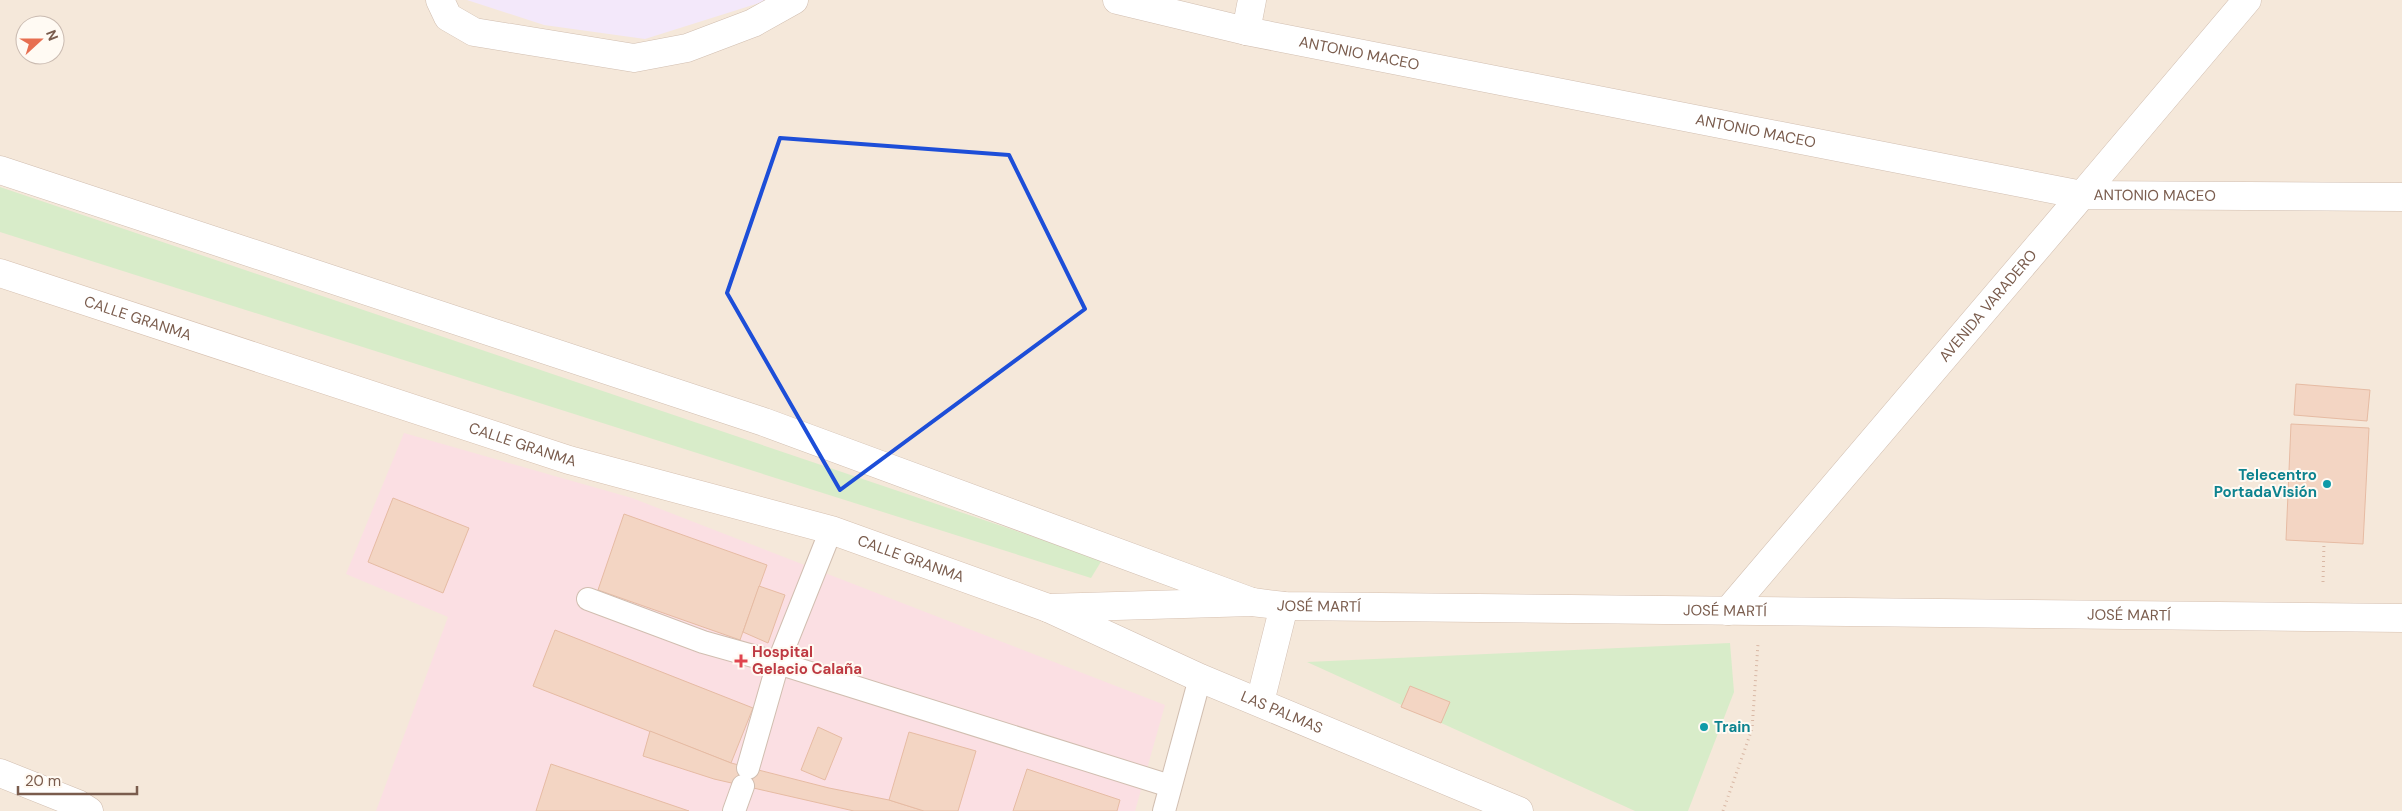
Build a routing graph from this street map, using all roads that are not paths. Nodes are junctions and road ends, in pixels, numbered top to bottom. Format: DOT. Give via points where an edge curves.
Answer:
graph roads {
  1 [pos="440,0"];
  2 [pos="794,0"];
  3 [pos="1118,0"];
  4 [pos="1252,0"];
  5 [pos="2247,0"];
  6 [pos="1246,31"];
  7 [pos="0,170"];
  8 [pos="2082,195"];
  9 [pos="2402,197"];
  10 [pos="0,273"];
  11 [pos="831,530"];
  12 [pos="588,599"];
  13 [pos="1252,602"];
  14 [pos="1284,606"];
  15 [pos="1048,608"];
  16 [pos="1728,611"];
  17 [pos="2402,618"];
  18 [pos="778,663"];
  19 [pos="1200,678"];
  20 [pos="1260,702"];
  21 [pos="0,772"];
  22 [pos="1170,786"];
  23 [pos="89,811"];
  24 [pos="734,811"];
  25 [pos="1164,811"];
  26 [pos="1519,811"];
  1 -- 2 [label="street" via="448,16 474,32 634,58 687,48 753,23"];
  3 -- 6 [label="street, ANTONIO MACEO"];
  4 -- 6 [label="street"];
  5 -- 8 [label="street, AVENIDA VARADERO"];
  6 -- 8 [label="street, ANTONIO MACEO"];
  7 -- 13 [label="street" via="764,422"];
  8 -- 9 [label="street, ANTONIO MACEO"];
  8 -- 16 [label="street, AVENIDA VARADERO"];
  10 -- 11 [label="street, CALLE GRANMA" via="569,460"];
  11 -- 15 [label="street, CALLE GRANMA"];
  11 -- 18 [label="lane"];
  12 -- 18 [label="lane" via="703,642"];
  13 -- 14 [label="street, JOSÉ MARTÍ"];
  13 -- 15 [label="street, JOSÉ MARTÍ"];
  14 -- 16 [label="street, JOSÉ MARTÍ"];
  14 -- 20 [label="street"];
  15 -- 19 [label="street, LAS PALMAS"];
  16 -- 17 [label="street, JOSÉ MARTÍ"];
  18 -- 22 [label="lane"];
  18 -- 24 [label="lane"];
  19 -- 20 [label="street, LAS PALMAS"];
  19 -- 22 [label="lane"];
  20 -- 26 [label="street, LAS PALMAS"];
  21 -- 23 [label="street"];
  22 -- 25 [label="lane"];
}
